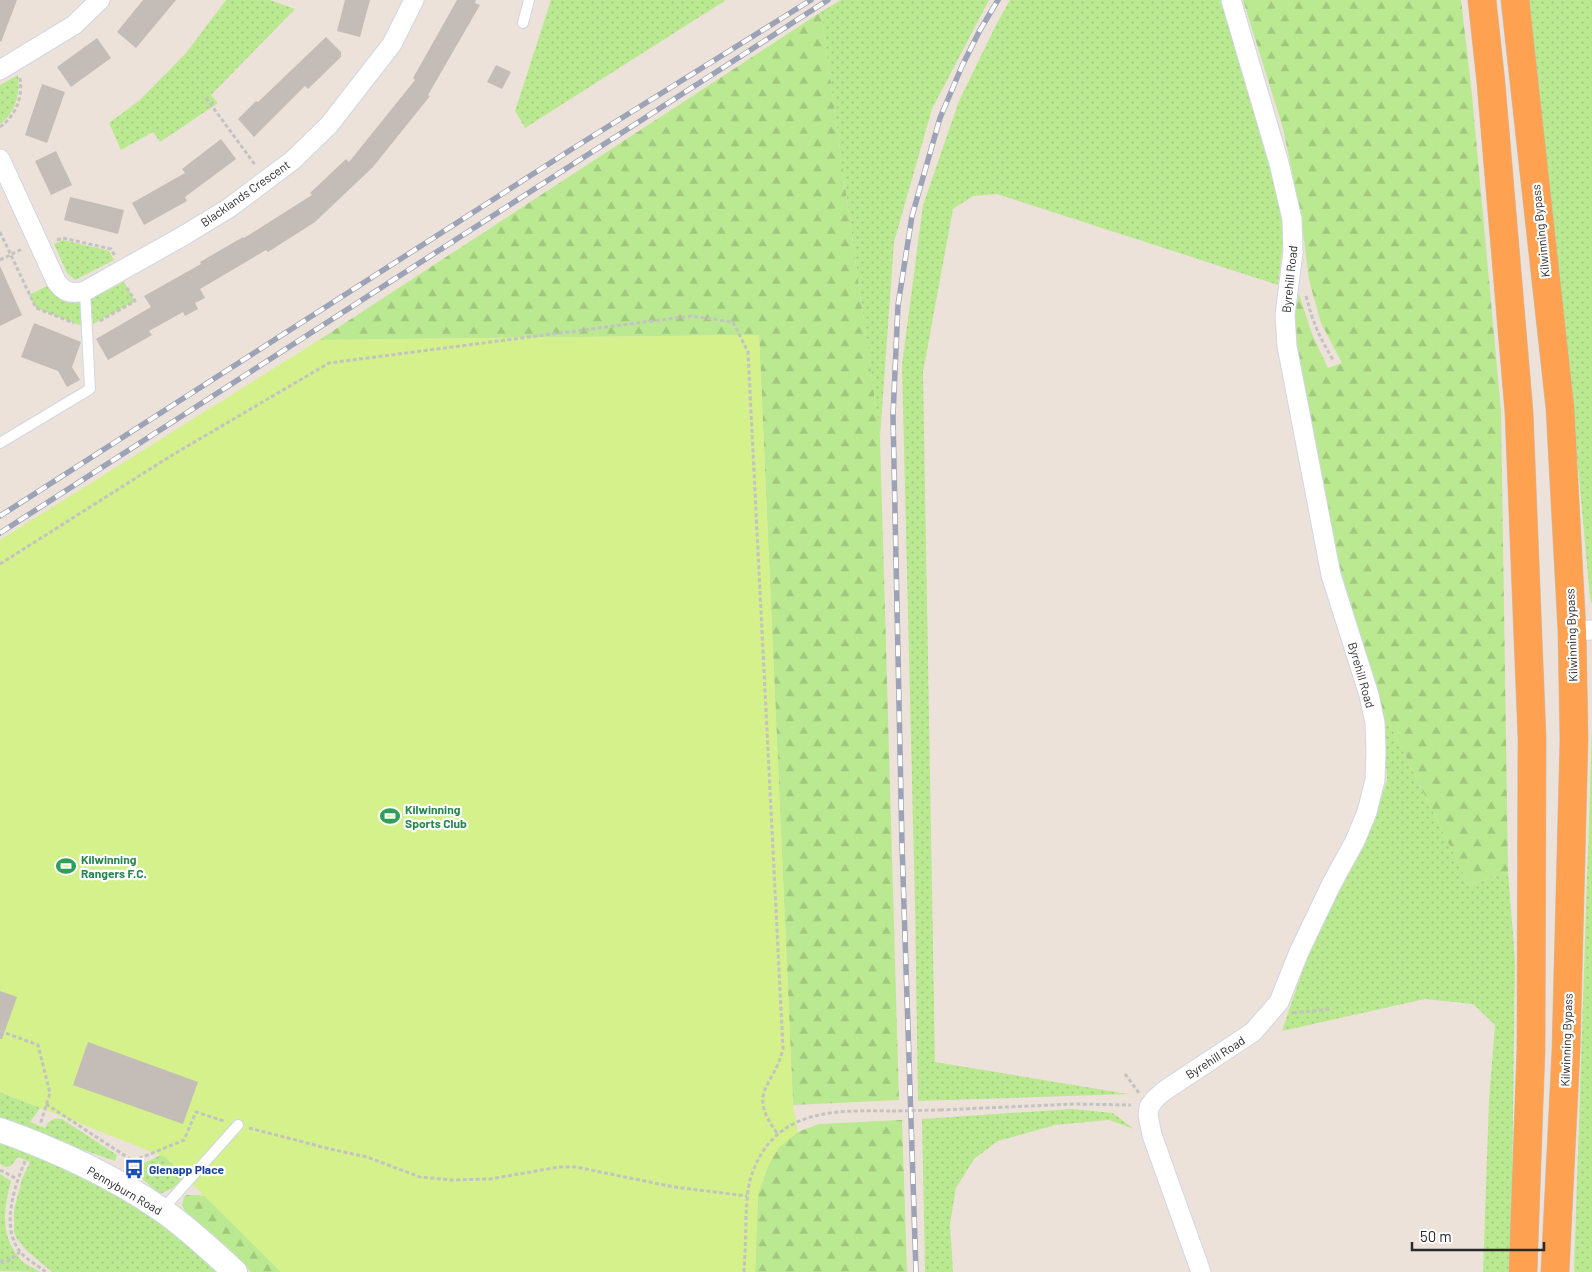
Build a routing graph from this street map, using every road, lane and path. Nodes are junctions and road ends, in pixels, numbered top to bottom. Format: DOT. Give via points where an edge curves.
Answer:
graph roads {
  1 [pos="100,0"];
  2 [pos="414,0"];
  3 [pos="529,0"];
  4 [pos="1231,0"];
  5 [pos="1482,0"];
  6 [pos="1515,0"];
  7 [pos="523,23"];
  8 [pos="7,66"];
  9 [pos="206,98"];
  10 [pos="0,127"];
  11 [pos="0,159"];
  12 [pos="267,181"];
  13 [pos="40,245"];
  14 [pos="0,260"];
  15 [pos="122,270"];
  16 [pos="1290,273"];
  17 [pos="79,292"];
  18 [pos="1333,360"];
  19 [pos="0,443"];
  20 [pos="0,564"];
  21 [pos="1582,630"];
  22 [pos="1330,1009"];
  23 [pos="1270,1013"];
  24 [pos="0,1031"];
  25 [pos="46,1104"];
  26 [pos="1150,1107"];
  27 [pos="238,1125"];
  28 [pos="40,1126"];
  29 [pos="0,1130"];
  30 [pos="777,1133"];
  31 [pos="25,1160"];
  32 [pos="0,1170"];
  33 [pos="17,1180"];
  34 [pos="748,1196"];
  35 [pos="162,1210"];
  36 [pos="20,1252"];
  37 [pos="0,1262"];
  38 [pos="46,1272"];
  39 [pos="235,1272"];
  40 [pos="744,1272"];
  41 [pos="1201,1272"];
  42 [pos="1523,1272"];
  43 [pos="1555,1272"];
  1 -- 8 [label="street" via="74,25"];
  2 -- 12 [label="street, Blacklands Crescent" via="392,44 329,125"];
  3 -- 7 [label="lane"];
  4 -- 16 [label="street, Byrehill Road" via="1279,163 1292,219"];
  5 -- 42 [label="highway" via="1519,412 1532,738 1530,1049"];
  6 -- 21 [label="highway, Kilwinning Bypass"];
  8 -- 10 [label="path" via="21,80 20,99 12,115"];
  9 -- 12 [label="path"];
  11 -- 13 [label="street"];
  12 -- 15 [label="street, Blacklands Crescent" via="229,208"];
  13 -- 14 [label="path"];
  13 -- 15 [label="path" via="63,238 111,250"];
  13 -- 17 [label="street" via="56,281 65,291"];
  15 -- 17 [label="street, Blacklands Crescent"];
  16 -- 18 [label="path" via="1302,283 1312,320"];
  16 -- 23 [label="street, Byrehill Road" via="1285,315 1286,346 1332,575 1375,723 1376,752 1374,780 1361,827 1299,952 1279,1002"];
  17 -- 19 [label="lane" via="90,389"];
  20 -- 30 [label="path" via="168,457 329,363 691,316 733,322 748,352 749,370 783,1049 767,1082 763,1100 769,1122"];
  21 -- 43 [label="highway, Kilwinning Bypass" via="1574,739 1566,1050"];
  22 -- 23 [label="path"];
  23 -- 26 [label="street, Byrehill Road" via="1237,1044 1164,1090"];
  24 -- 25 [label="path" via="38,1045 50,1093"];
  25 -- 27 [label="path" via="133,1160 184,1140 196,1112"];
  25 -- 28 [label="path"];
  26 -- 30 [label="path, bridge" via="1074,1104 820,1114 795,1122"];
  26 -- 41 [label="street" via="1152,1135"];
  27 -- 34 [label="path" via="367,1156 420,1177 490,1179 576,1167 674,1187"];
  27 -- 35 [label="lane"];
  29 -- 35 [label="street, Pennyburn Road" via="110,1178"];
  30 -- 34 [label="path" via="758,1162"];
  31 -- 33 [label="path"];
  32 -- 33 [label="path"];
  33 -- 36 [label="path" via="8,1224"];
  34 -- 40 [label="path"];
  35 -- 39 [label="street, Pennyburn Road"];
  36 -- 37 [label="path" via="8,1261"];
  36 -- 38 [label="path"];
}
